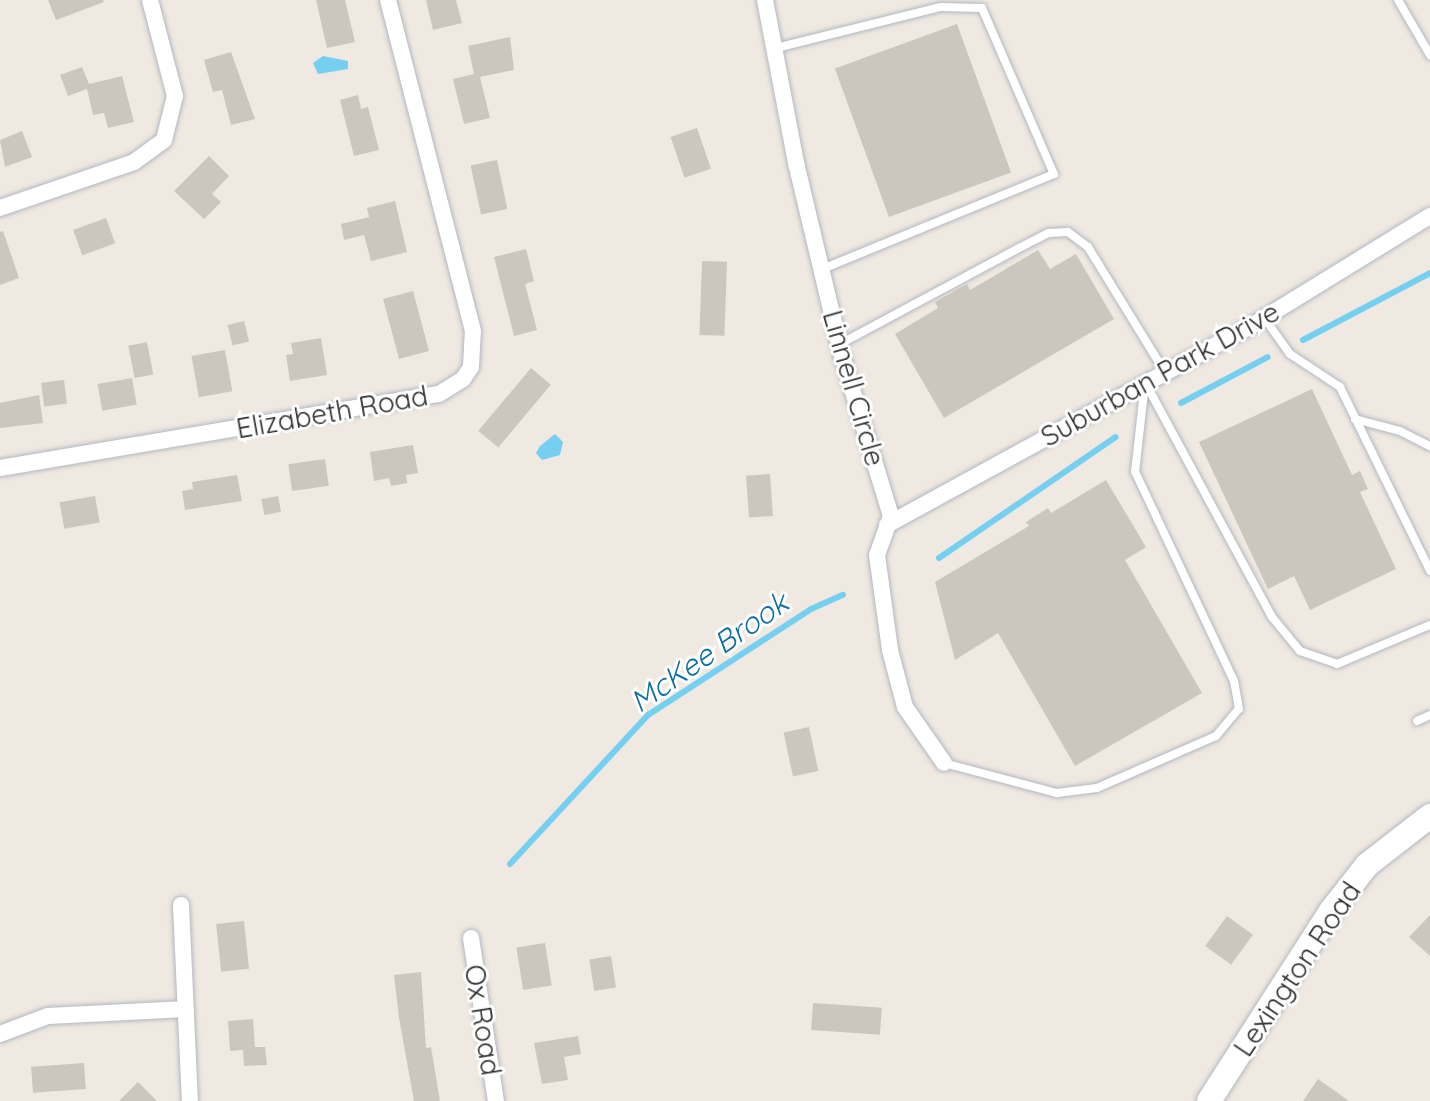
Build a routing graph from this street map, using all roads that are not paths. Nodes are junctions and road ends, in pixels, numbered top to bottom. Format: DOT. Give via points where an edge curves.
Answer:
graph roads {
  1 [pos="150,0"];
  2 [pos="388,0"];
  3 [pos="765,0"];
  4 [pos="1398,0"];
  5 [pos="772,49"];
  6 [pos="1430,55"];
  7 [pos="0,208"];
  8 [pos="1430,216"];
  9 [pos="822,269"];
  10 [pos="1264,318"];
  11 [pos="840,344"];
  12 [pos="1165,372"];
  13 [pos="1145,383"];
  14 [pos="1355,419"];
  15 [pos="1430,446"];
  16 [pos="0,468"];
  17 [pos="887,525"];
  18 [pos="1430,571"];
  19 [pos="1430,625"];
  20 [pos="1430,715"];
  21 [pos="1417,721"];
  22 [pos="944,763"];
  23 [pos="1430,816"];
  24 [pos="181,905"];
  25 [pos="471,938"];
  26 [pos="186,1009"];
  27 [pos="0,1034"];
  28 [pos="190,1101"];
  29 [pos="496,1101"];
  30 [pos="1209,1101"];
  1 -- 7 [label="street" via="175,96 164,140 134,162"];
  2 -- 16 [label="street, Elizabeth Road" via="473,331 471,367 463,379 439,394"];
  3 -- 5 [label="street, Linnell Circle"];
  4 -- 6 [label="lane"];
  5 -- 9 [label="street, Linnell Circle"];
  5 -- 9 [label="lane" via="940,7 982,8 1054,174"];
  8 -- 10 [label="street, Suburban Park Drive"];
  9 -- 11 [label="street, Linnell Circle"];
  10 -- 12 [label="street, Suburban Park Drive"];
  10 -- 14 [label="lane" via="1290,354 1340,387"];
  11 -- 12 [label="lane" via="1049,233 1068,232 1088,247"];
  11 -- 17 [label="street, Linnell Circle" via="887,498"];
  12 -- 13 [label="street, Suburban Park Drive"];
  13 -- 17 [label="street, Suburban Park Drive"];
  13 -- 19 [label="lane" via="1272,617 1300,651 1337,664"];
  13 -- 22 [label="lane" via="1135,472 1234,681 1239,709 1216,736 1097,788 1057,793"];
  14 -- 15 [label="lane"];
  14 -- 18 [label="lane"];
  17 -- 22 [label="street, Linnell Circle" via="877,555 890,650 905,707"];
  20 -- 21 [label="lane"];
  23 -- 30 [label="street, Lexington Road" via="1367,865 1331,911"];
  24 -- 26 [label="street"];
  25 -- 29 [label="street, Ox Road"];
  26 -- 27 [label="street" via="48,1016"];
  26 -- 28 [label="street"];
}
